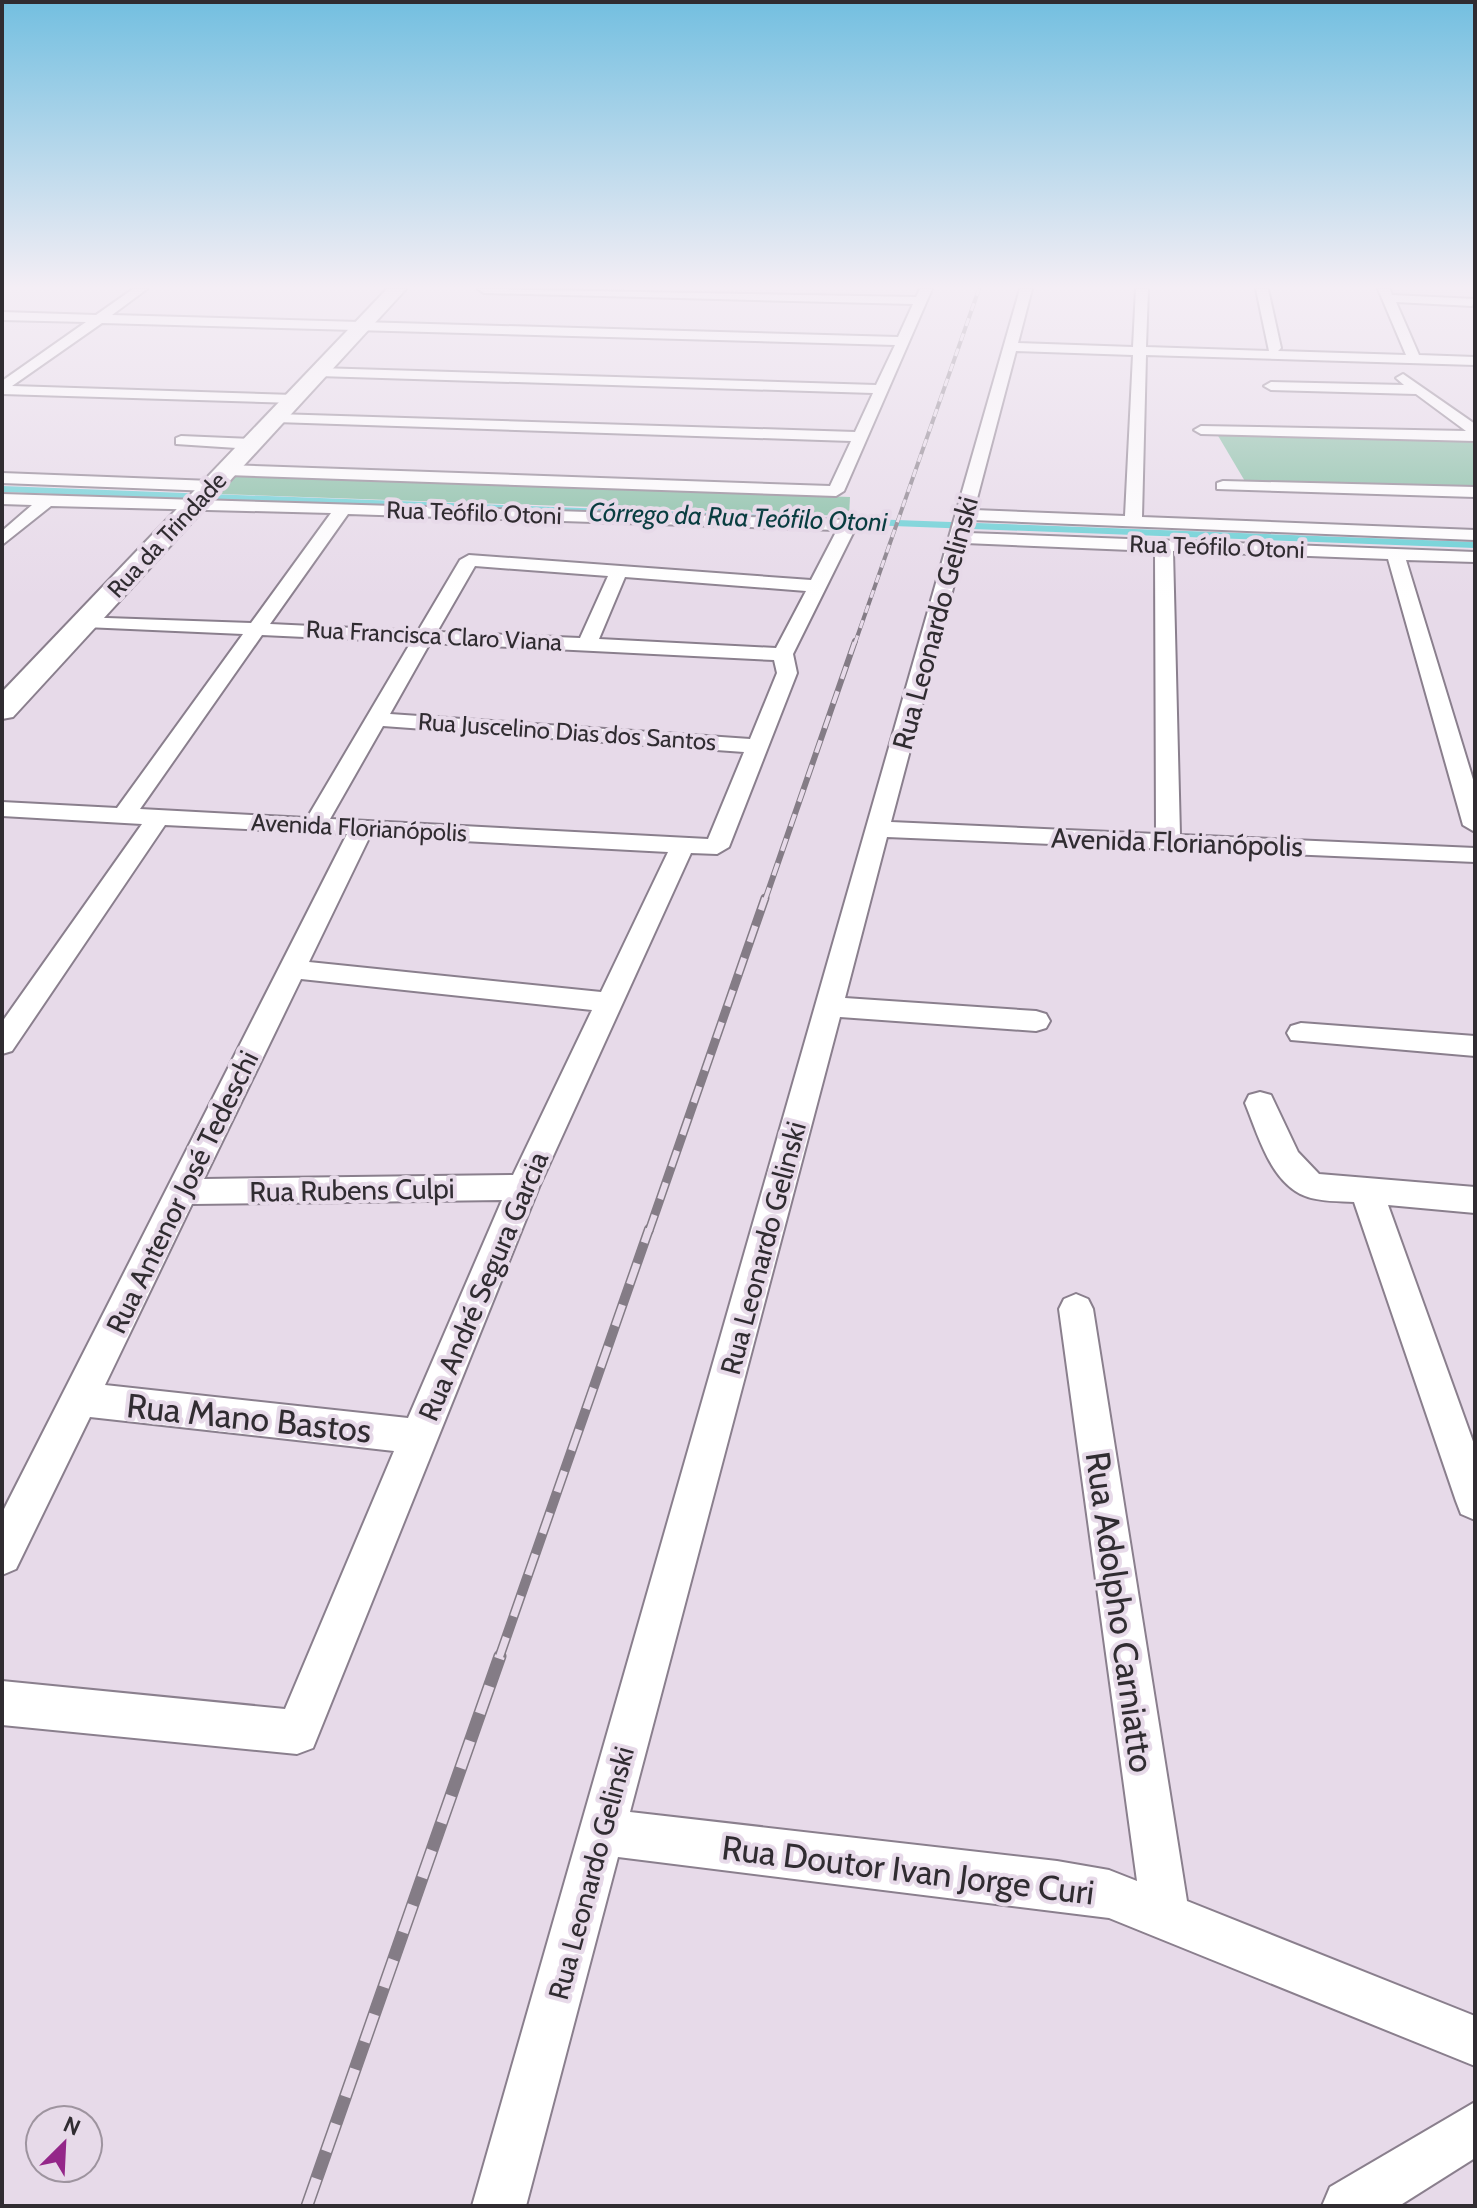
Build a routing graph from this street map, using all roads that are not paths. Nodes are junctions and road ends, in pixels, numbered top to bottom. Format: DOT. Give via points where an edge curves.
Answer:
graph roads {
  1 [pos="109,392"];
  2 [pos="300,392"];
  3 [pos="881,392"];
  4 [pos="998,392"];
  5 [pos="1138,392"];
  6 [pos="1273,392"];
  7 [pos="1404,392"];
  8 [pos="1423,392"];
  9 [pos="294,399"];
  10 [pos="1275,409"];
  11 [pos="1446,409"];
  12 [pos="1475,409"];
  13 [pos="276,418"];
  14 [pos="1201,430"];
  15 [pos="1475,434"];
  16 [pos="860,437"];
  17 [pos="181,441"];
  18 [pos="252,444"];
  19 [pos="2,478"];
  20 [pos="1223,486"];
  21 [pos="207,492"];
  22 [pos="1475,492"];
  23 [pos="2,499"];
  24 [pos="47,501"];
  25 [pos="343,509"];
  26 [pos="1133,522"];
  27 [pos="961,527"];
  28 [pos="1475,535"];
  29 [pos="2,540"];
  30 [pos="1164,545"];
  31 [pos="1395,554"];
  32 [pos="1475,557"];
  33 [pos="619,571"];
  34 [pos="816,586"];
  35 [pos="85,621"];
  36 [pos="258,628"];
  37 [pos="425,635"];
  38 [pos="587,644"];
  39 [pos="783,654"];
  40 [pos="2,710"];
  41 [pos="376,719"];
  42 [pos="758,746"];
  43 [pos="2,809"];
  44 [pos="123,816"];
  45 [pos="158,818"];
  46 [pos="1475,825"];
  47 [pos="314,826"];
  48 [pos="362,828"];
  49 [pos="879,829"];
  50 [pos="1168,841"];
  51 [pos="683,845"];
  52 [pos="1475,855"];
  53 [pos="293,969"];
  54 [pos="608,1002"];
  55 [pos="829,1007"];
  56 [pos="1036,1021"];
  57 [pos="1301,1033"];
  58 [pos="2,1044"];
  59 [pos="1475,1046"];
  60 [pos="1260,1103"];
  61 [pos="523,1187"];
  62 [pos="182,1192"];
  63 [pos="1367,1192"];
  64 [pos="1475,1200"];
  65 [pos="1076,1309"];
  66 [pos="79,1399"];
  67 [pos="420,1437"];
  68 [pos="1467,1455"];
  69 [pos="1475,1501"];
  70 [pos="2,1555"];
  71 [pos="3,1706"];
  72 [pos="602,1832"];
  73 [pos="1165,1914"];
  74 [pos="1475,2041"];
  75 [pos="1475,2128"];
  76 [pos="499,2206"];
  77 [pos="1349,2206"];
  1 -- 9 [label="street"];
  2 -- 9 [label="main road, Rua da Trindade"];
  3 -- 16 [label="street"];
  4 -- 27 [label="street, Rua Leonardo Gelinski"];
  5 -- 26 [label="street"];
  6 -- 10 [label="street"];
  7 -- 10 [label="street"];
  8 -- 11 [label="street"];
  9 -- 13 [label="main road, Rua da Trindade"];
  10 -- 14 [label="street"];
  10 -- 15 [label="street"];
  11 -- 12 [label="street"];
  11 -- 15 [label="street"];
  13 -- 16 [label="street"];
  13 -- 18 [label="main road, Rua da Trindade"];
  16 -- 21 [label="street" via="836,491"];
  17 -- 18 [label="street"];
  18 -- 21 [label="main road, Rua da Trindade"];
  19 -- 21 [label="street, Rua Teófilo Otoni"];
  20 -- 22 [label="street"];
  21 -- 24 [label="street, Rua Teófilo Otoni"];
  21 -- 25 [label="street, Rua Teófilo Otoni"];
  21 -- 35 [label="main road, Rua da Trindade"];
  23 -- 24 [label="street, Rua Teófilo Otoni"];
  24 -- 29 [label="street"];
  25 -- 34 [label="street, Rua Teófilo Otoni" via="848,525"];
  25 -- 36 [label="street"];
  26 -- 27 [label="street, Rua Teófilo Otoni"];
  26 -- 28 [label="street, Rua Teófilo Otoni"];
  27 -- 30 [label="street, Rua Teófilo Otoni"];
  27 -- 49 [label="street, Rua Leonardo Gelinski"];
  30 -- 31 [label="street, Rua Teófilo Otoni"];
  30 -- 50 [label="street"];
  31 -- 32 [label="street, Rua Teófilo Otoni"];
  31 -- 46 [label="street"];
  33 -- 34 [label="street"];
  33 -- 37 [label="street" via="469,560"];
  33 -- 38 [label="street"];
  34 -- 39 [label="street"];
  35 -- 36 [label="street, Rua Francisca Claro Viana"];
  35 -- 40 [label="main road, Rua da Trindade"];
  36 -- 37 [label="street, Rua Francisca Claro Viana"];
  36 -- 44 [label="street"];
  37 -- 38 [label="street, Rua Francisca Claro Viana"];
  37 -- 41 [label="street"];
  38 -- 39 [label="street, Rua Francisca Claro Viana"];
  39 -- 42 [label="street" via="787,673"];
  41 -- 42 [label="street, Rua Juscelino Dias dos Santos"];
  41 -- 47 [label="street"];
  42 -- 51 [label="street, Avenida Florianópolis" via="717,847"];
  43 -- 44 [label="street, Avenida Florianópolis"];
  44 -- 45 [label="street, Avenida Florianópolis"];
  45 -- 47 [label="street, Avenida Florianópolis"];
  45 -- 58 [label="street"];
  47 -- 48 [label="street, Avenida Florianópolis"];
  48 -- 51 [label="street, Avenida Florianópolis"];
  48 -- 53 [label="street, Rua Antenor José Tedeschi"];
  49 -- 50 [label="street, Avenida Florianópolis"];
  49 -- 55 [label="street, Rua Leonardo Gelinski"];
  50 -- 52 [label="street, Avenida Florianópolis"];
  51 -- 54 [label="street, Rua André Segura Garcia"];
  53 -- 54 [label="street"];
  53 -- 62 [label="street, Rua Antenor José Tedeschi"];
  54 -- 61 [label="street, Rua André Segura Garcia"];
  55 -- 56 [label="street"];
  55 -- 72 [label="street, Rua Leonardo Gelinski"];
  57 -- 59 [label="street"];
  60 -- 63 [label="street" via="1298,1178 1326,1189"];
  61 -- 62 [label="street, Rua Rubens Culpi"];
  61 -- 67 [label="street, Rua André Segura Garcia"];
  62 -- 66 [label="street, Rua Antenor José Tedeschi"];
  63 -- 64 [label="street"];
  63 -- 68 [label="street"];
  65 -- 73 [label="street, Rua Adolpho Carniatto"];
  66 -- 67 [label="street, Rua Mano Bastos"];
  66 -- 70 [label="street, Rua Antenor José Tedeschi"];
  67 -- 71 [label="street, Rua André Segura Garcia" via="297,1732"];
  68 -- 69 [label="street"];
  72 -- 73 [label="street, Rua Doutor Ivan Jorge Curi" via="1057,1885 1109,1894"];
  72 -- 76 [label="street, Rua Leonardo Gelinski"];
  73 -- 74 [label="street, Rua Doutor Ivan Jorge Curi"];
  75 -- 77 [label="street"];
}
